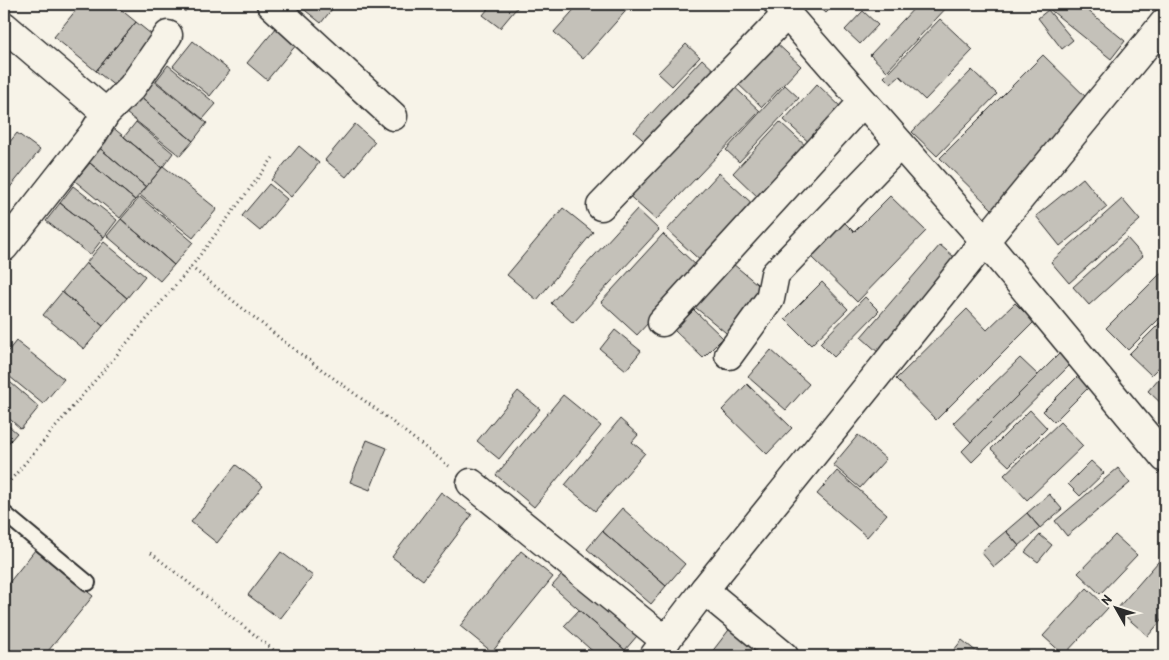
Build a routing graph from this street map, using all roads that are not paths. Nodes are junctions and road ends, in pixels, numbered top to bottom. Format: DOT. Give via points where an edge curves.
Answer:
graph roads {
  1 [pos="271,4"];
  2 [pos="783,9"];
  3 [pos="1165,22"];
  4 [pos="4,26"];
  5 [pos="168,35"];
  6 [pos="863,102"];
  7 [pos="106,113"];
  8 [pos="393,116"];
  9 [pos="900,144"];
  10 [pos="601,206"];
  11 [pos="985,241"];
  12 [pos="5,244"];
  13 [pos="662,322"];
  14 [pos="729,356"];
  15 [pos="1165,458"];
  16 [pos="471,483"];
  17 [pos="4,513"];
  18 [pos="88,583"];
  19 [pos="704,590"];
  20 [pos="660,649"];
  21 [pos="784,656"];
  1 -- 8 [label="street"];
  2 -- 6 [label="street"];
  2 -- 10 [label="street"];
  3 -- 11 [label="street"];
  4 -- 7 [label="street"];
  5 -- 7 [label="street" via="132,87"];
  6 -- 9 [label="street"];
  6 -- 13 [label="street"];
  7 -- 12 [label="street" via="94,134"];
  9 -- 11 [label="street"];
  9 -- 14 [label="street" via="774,274 770,299"];
  11 -- 15 [label="street"];
  11 -- 19 [label="street"];
  16 -- 20 [label="street"];
  17 -- 18 [label="lane"];
  19 -- 20 [label="street"];
  19 -- 21 [label="street"];
}
